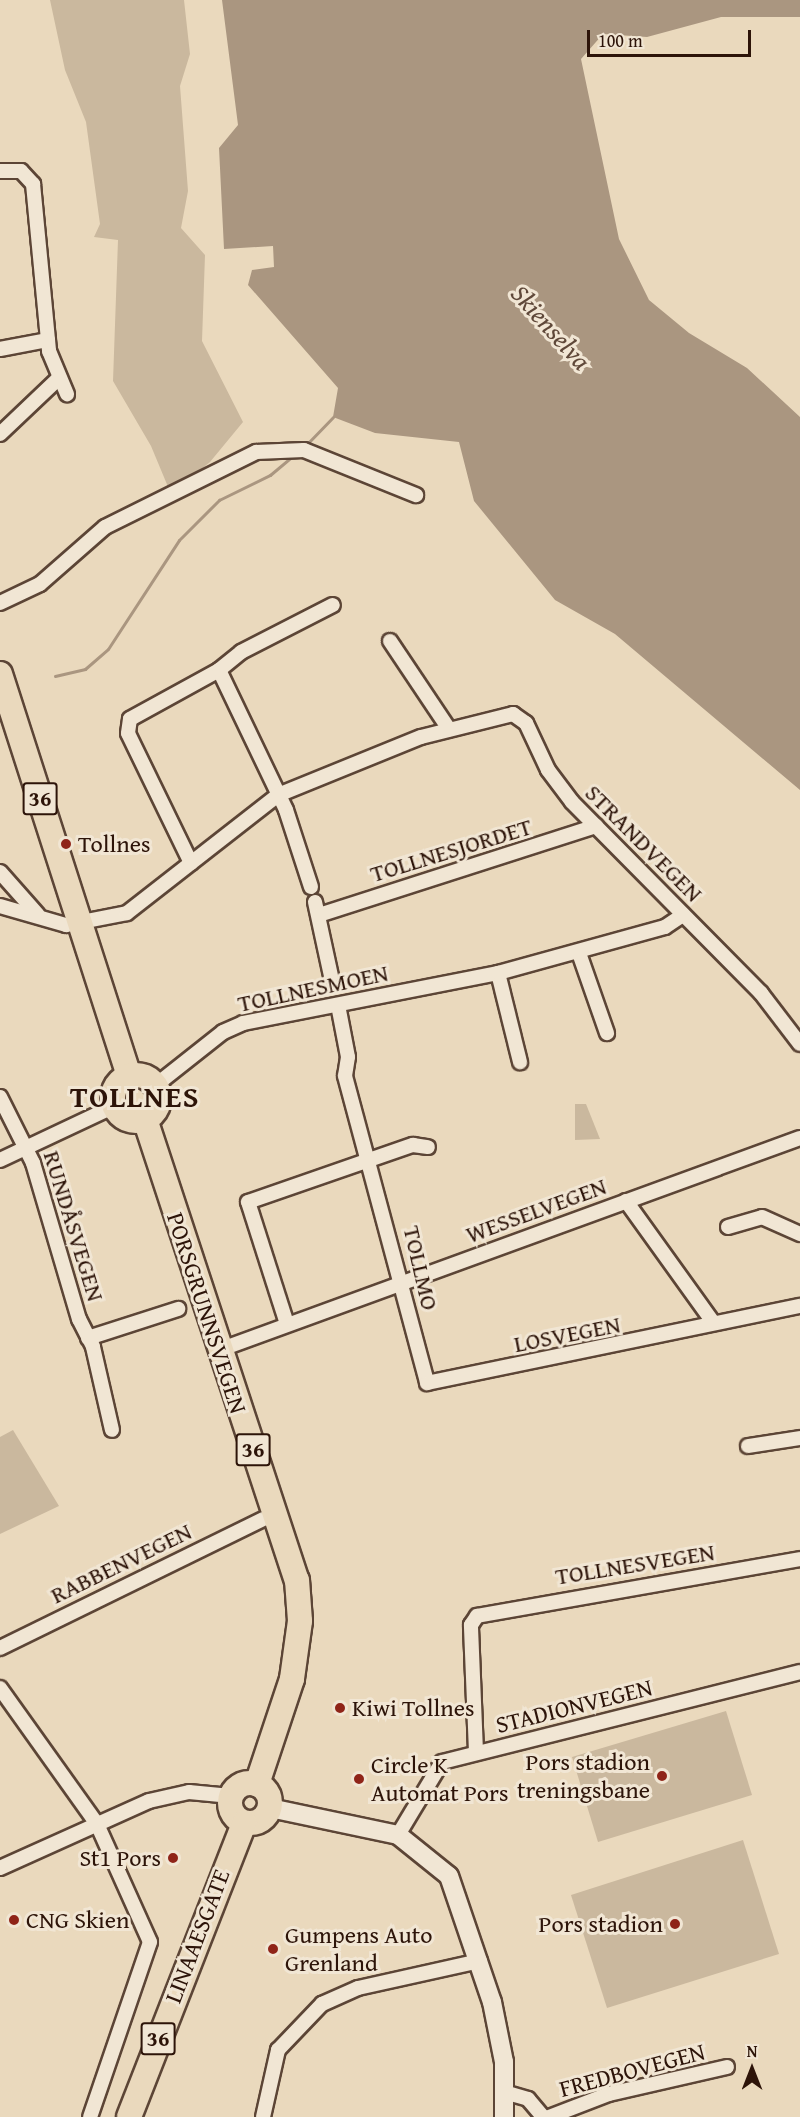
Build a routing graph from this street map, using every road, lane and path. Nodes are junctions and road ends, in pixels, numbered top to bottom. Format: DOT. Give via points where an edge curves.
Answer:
graph roads {
  1 [pos="0,171"];
  2 [pos="48,340"];
  3 [pos="0,349"];
  4 [pos="58,379"];
  5 [pos="68,394"];
  6 [pos="0,434"];
  7 [pos="416,495"];
  8 [pos="0,603"];
  9 [pos="333,605"];
  10 [pos="390,641"];
  11 [pos="219,670"];
  12 [pos="0,674"];
  13 [pos="449,729"];
  14 [pos="279,795"];
  15 [pos="596,826"];
  16 [pos="191,863"];
  17 [pos="0,872"];
  18 [pos="311,887"];
  19 [pos="1,904"];
  20 [pos="38,915"];
  21 [pos="683,915"];
  22 [pos="80,924"];
  23 [pos="579,952"];
  24 [pos="498,973"];
  25 [pos="332,976"];
  26 [pos="338,1005"];
  27 [pos="607,1033"];
  28 [pos="800,1044"];
  29 [pos="520,1062"];
  30 [pos="129,1076"];
  31 [pos="156,1085"];
  32 [pos="0,1097"];
  33 [pos="115,1106"];
  34 [pos="145,1119"];
  35 [pos="800,1138"];
  36 [pos="26,1147"];
  37 [pos="428,1147"];
  38 [pos="0,1160"];
  39 [pos="370,1164"];
  40 [pos="626,1201"];
  41 [pos="728,1227"];
  42 [pos="800,1234"];
  43 [pos="403,1282"];
  44 [pos="800,1306"];
  45 [pos="178,1309"];
  46 [pos="713,1322"];
  47 [pos="287,1324"];
  48 [pos="88,1338"];
  49 [pos="219,1350"];
  50 [pos="427,1383"];
  51 [pos="112,1430"];
  52 [pos="800,1438"];
  53 [pos="748,1446"];
  54 [pos="263,1519"];
  55 [pos="800,1559"];
  56 [pos="0,1648"];
  57 [pos="800,1672"];
  58 [pos="0,1688"];
  59 [pos="476,1752"];
  60 [pos="257,1784"];
  61 [pos="231,1796"];
  62 [pos="270,1808"];
  63 [pos="243,1823"];
  64 [pos="97,1824"];
  65 [pos="399,1835"];
  66 [pos="0,1868"];
  67 [pos="480,1961"];
  68 [pos="727,2067"];
  69 [pos="504,2092"];
  70 [pos="90,2117"];
  71 [pos="129,2117"];
  72 [pos="263,2117"];
  73 [pos="504,2117"];
  74 [pos="543,2117"];
  75 [pos="549,2117"];
  1 -- 2 [label="street" via="21,171 33,184"];
  2 -- 3 [label="street"];
  2 -- 4 [label="street"];
  4 -- 5 [label="street"];
  4 -- 6 [label="street"];
  7 -- 8 [label="street" via="304,450 256,452 105,527 40,584"];
  9 -- 11 [label="street" via="240,652"];
  10 -- 13 [label="street"];
  11 -- 14 [label="street"];
  11 -- 16 [label="street" via="138,712 128,725"];
  12 -- 22 [label="highway, 36"];
  13 -- 14 [label="street, STRANDVEGEN"];
  13 -- 15 [label="street, STRANDVEGEN" via="521,717 559,787"];
  14 -- 16 [label="street, STRANDVEGEN"];
  14 -- 18 [label="street"];
  15 -- 21 [label="street, STRANDVEGEN"];
  15 -- 25 [label="street, TOLLNESJORDET" via="317,908"];
  16 -- 22 [label="street, STRANDVEGEN" via="127,914"];
  17 -- 20 [label="street"];
  19 -- 20 [label="street"];
  20 -- 22 [label="street"];
  21 -- 23 [label="street, TOLLNESMOEN" via="664,927"];
  21 -- 28 [label="street, STRANDVEGEN" via="761,993"];
  22 -- 30 [label="highway, 36"];
  23 -- 24 [label="street, TOLLNESMOEN"];
  23 -- 27 [label="street"];
  24 -- 26 [label="street, TOLLNESMOEN"];
  24 -- 29 [label="street"];
  26 -- 31 [label="street, TOLLNESMOEN" via="233,1026"];
  26 -- 39 [label="street, TOLLMO" via="348,1057 345,1076"];
  30 -- 31 [label="highway" via="147,1077"];
  30 -- 33 [label="highway" via="115,1088"];
  31 -- 34 [label="highway" via="159,1105"];
  32 -- 36 [label="street, RUNDÅSVEGEN"];
  33 -- 34 [label="highway" via="124,1117"];
  33 -- 36 [label="street"];
  34 -- 49 [label="highway, PORSGRUNNSVEGEN / 36"];
  35 -- 40 [label="street, WESSELVEGEN"];
  36 -- 38 [label="street"];
  36 -- 48 [label="street, RUNDÅSVEGEN"];
  37 -- 39 [label="street" via="413,1145"];
  39 -- 43 [label="street, TOLLMO"];
  39 -- 47 [label="street" via="248,1202"];
  40 -- 43 [label="street, WESSELVEGEN"];
  40 -- 46 [label="street"];
  41 -- 42 [label="street" via="762,1217"];
  43 -- 47 [label="street, WESSELVEGEN"];
  43 -- 50 [label="street, TOLLMO"];
  44 -- 46 [label="street, LOSVEGEN" via="732,1324"];
  45 -- 48 [label="street, RUNDÅSVEGEN"];
  46 -- 50 [label="street, LOSVEGEN" via="691,1332"];
  47 -- 49 [label="street, WESSELVEGEN"];
  48 -- 51 [label="street, RUNDÅSVEGEN"];
  49 -- 60 [label="highway, PORSGRUNNSVEGEN / 36" via="286,1535 299,1601 292,1679"];
  52 -- 53 [label="street"];
  54 -- 56 [label="street, RABBENVEGEN"];
  55 -- 59 [label="street, TOLLNESVEGEN" via="477,1616 471,1625"];
  57 -- 59 [label="street, STADIONVEGEN"];
  58 -- 64 [label="street"];
  59 -- 65 [label="street, STADIONVEGEN" via="434,1768"];
  60 -- 61 [label="highway" via="244,1783"];
  60 -- 62 [label="highway" via="270,1796"];
  61 -- 63 [label="highway" via="232,1814"];
  61 -- 64 [label="street" via="174,1794"];
  62 -- 63 [label="highway" via="261,1821"];
  62 -- 65 [label="street"];
  63 -- 71 [label="highway, LINAAESGATE / 36"];
  64 -- 66 [label="street"];
  64 -- 70 [label="street" via="150,1942"];
  65 -- 67 [label="street" via="449,1876"];
  67 -- 69 [label="street" via="501,2041"];
  67 -- 72 [label="street" via="358,1988 322,2004 278,2050"];
  68 -- 75 [label="street, FREDBOVEGEN" via="609,2094"];
  69 -- 73 [label="street"];
  69 -- 74 [label="street, FREDBOVEGEN" via="528,2099"];
}
